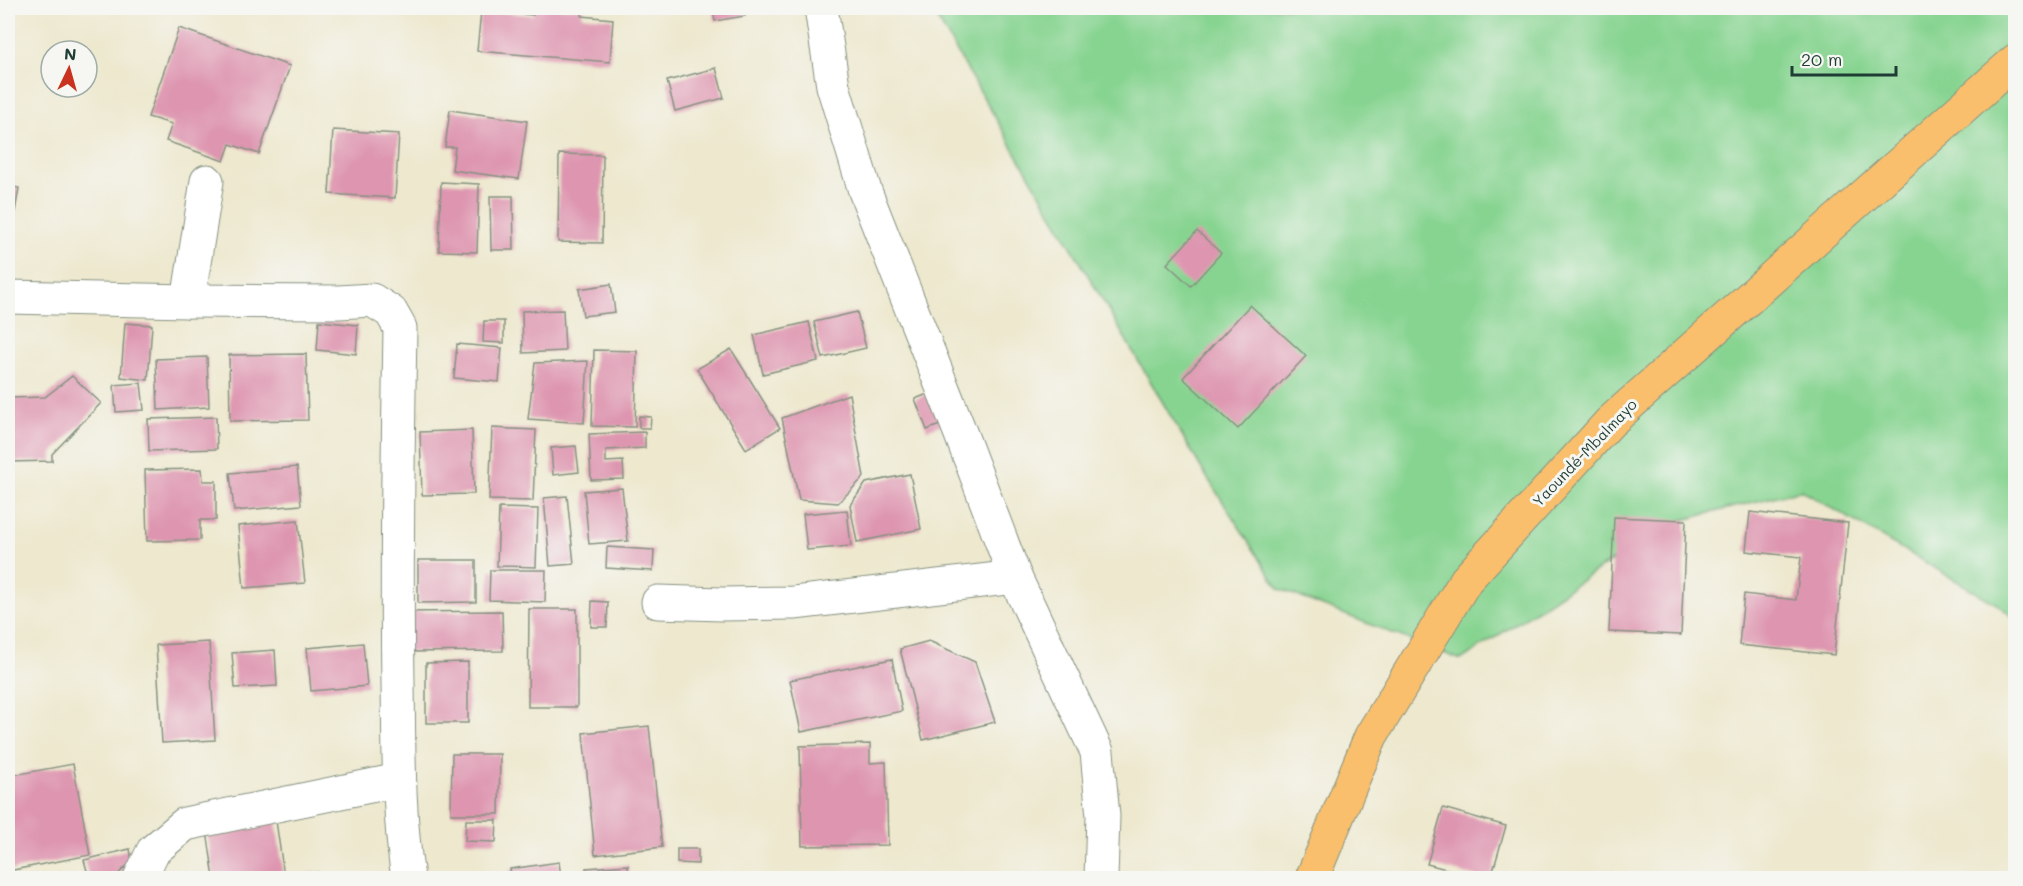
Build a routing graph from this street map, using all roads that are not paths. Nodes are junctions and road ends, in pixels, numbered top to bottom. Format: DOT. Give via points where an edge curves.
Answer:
graph roads {
  1 [pos="821,8"];
  2 [pos="2016,60"];
  3 [pos="207,181"];
  4 [pos="8,297"];
  5 [pos="188,301"];
  6 [pos="1015,576"];
  7 [pos="658,602"];
  8 [pos="399,780"];
  9 [pos="140,879"];
  10 [pos="408,879"];
  11 [pos="1101,879"];
  12 [pos="1312,879"];
  1 -- 6 [label="street" via="833,86 865,191"];
  2 -- 12 [label="highway, Yaoundé-Mbalmayo" via="1610,422 1466,580 1371,736"];
  3 -- 5 [label="street"];
  4 -- 5 [label="street"];
  5 -- 8 [label="street" via="372,300 391,312 400,328 396,568"];
  6 -- 7 [label="street" via="794,603"];
  6 -- 11 [label="street" via="1097,752 1103,816"];
  8 -- 9 [label="street" via="185,824 153,851"];
  8 -- 10 [label="street"];
}
